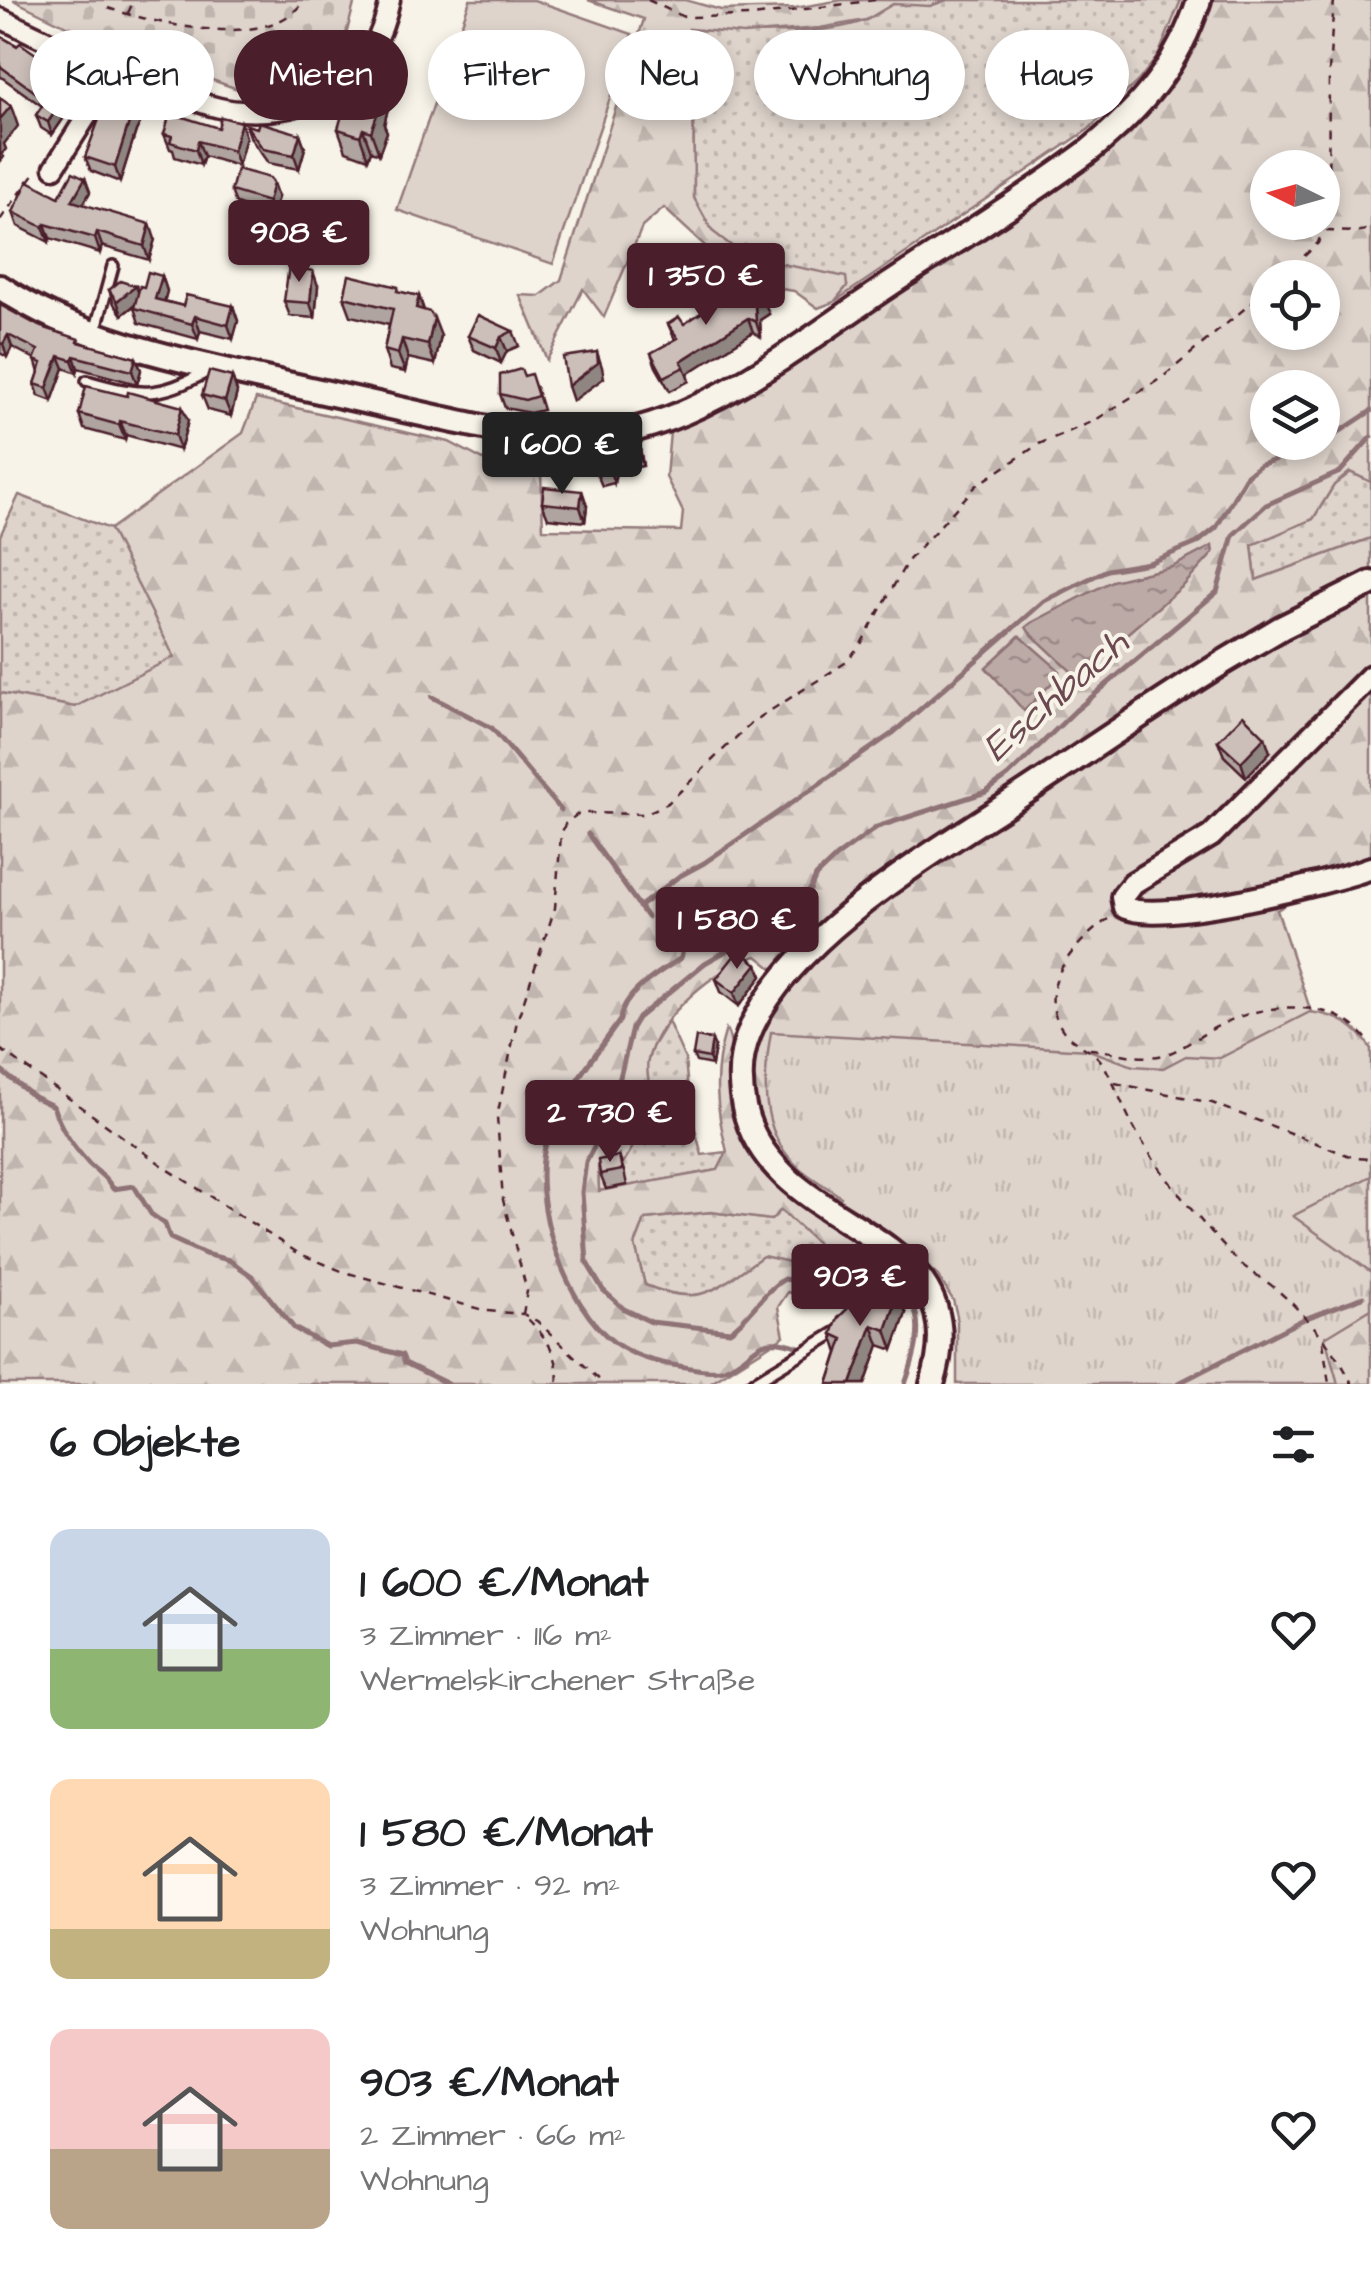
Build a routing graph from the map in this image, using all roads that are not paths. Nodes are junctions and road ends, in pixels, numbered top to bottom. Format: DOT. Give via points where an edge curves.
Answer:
graph roads {
  1 [pos="390,0"];
  2 [pos="1199,0"];
  3 [pos="0,18"];
  4 [pos="30,33"];
  5 [pos="214,106"];
  6 [pos="84,120"];
  7 [pos="54,168"];
  8 [pos="114,266"];
  9 [pos="0,287"];
  10 [pos="95,332"];
  11 [pos="215,368"];
  12 [pos="87,381"];
  13 [pos="1371,583"];
  14 [pos="1371,676"];
  15 [pos="1371,868"];
  16 [pos="886,1247"];
  17 [pos="867,1299"];
  18 [pos="845,1326"];
  19 [pos="752,1384"];
  20 [pos="932,1384"];
  1 -- 5 [label="street" via="377,45 344,82 268,111"];
  2 -- 11 [label="main road" via="1163,78 1090,150 747,378 680,415 592,437 538,436"];
  3 -- 4 [label="street"];
  6 -- 7 [label="street"];
  8 -- 10 [label="lane"];
  9 -- 10 [label="main road"];
  10 -- 11 [label="main road"];
  11 -- 12 [label="lane" via="142,395"];
  13 -- 16 [label="main road" via="1250,645 912,868 826,934 769,998 750,1030 741,1067 752,1130 794,1185"];
  14 -- 15 [label="street" via="1211,836 1133,882 1122,898 1124,908 1139,913 1201,907"];
  16 -- 17 [label="lane"];
  16 -- 20 [label="main road" via="918,1274 935,1304 941,1342"];
  18 -- 19 [label="lane"];
}
